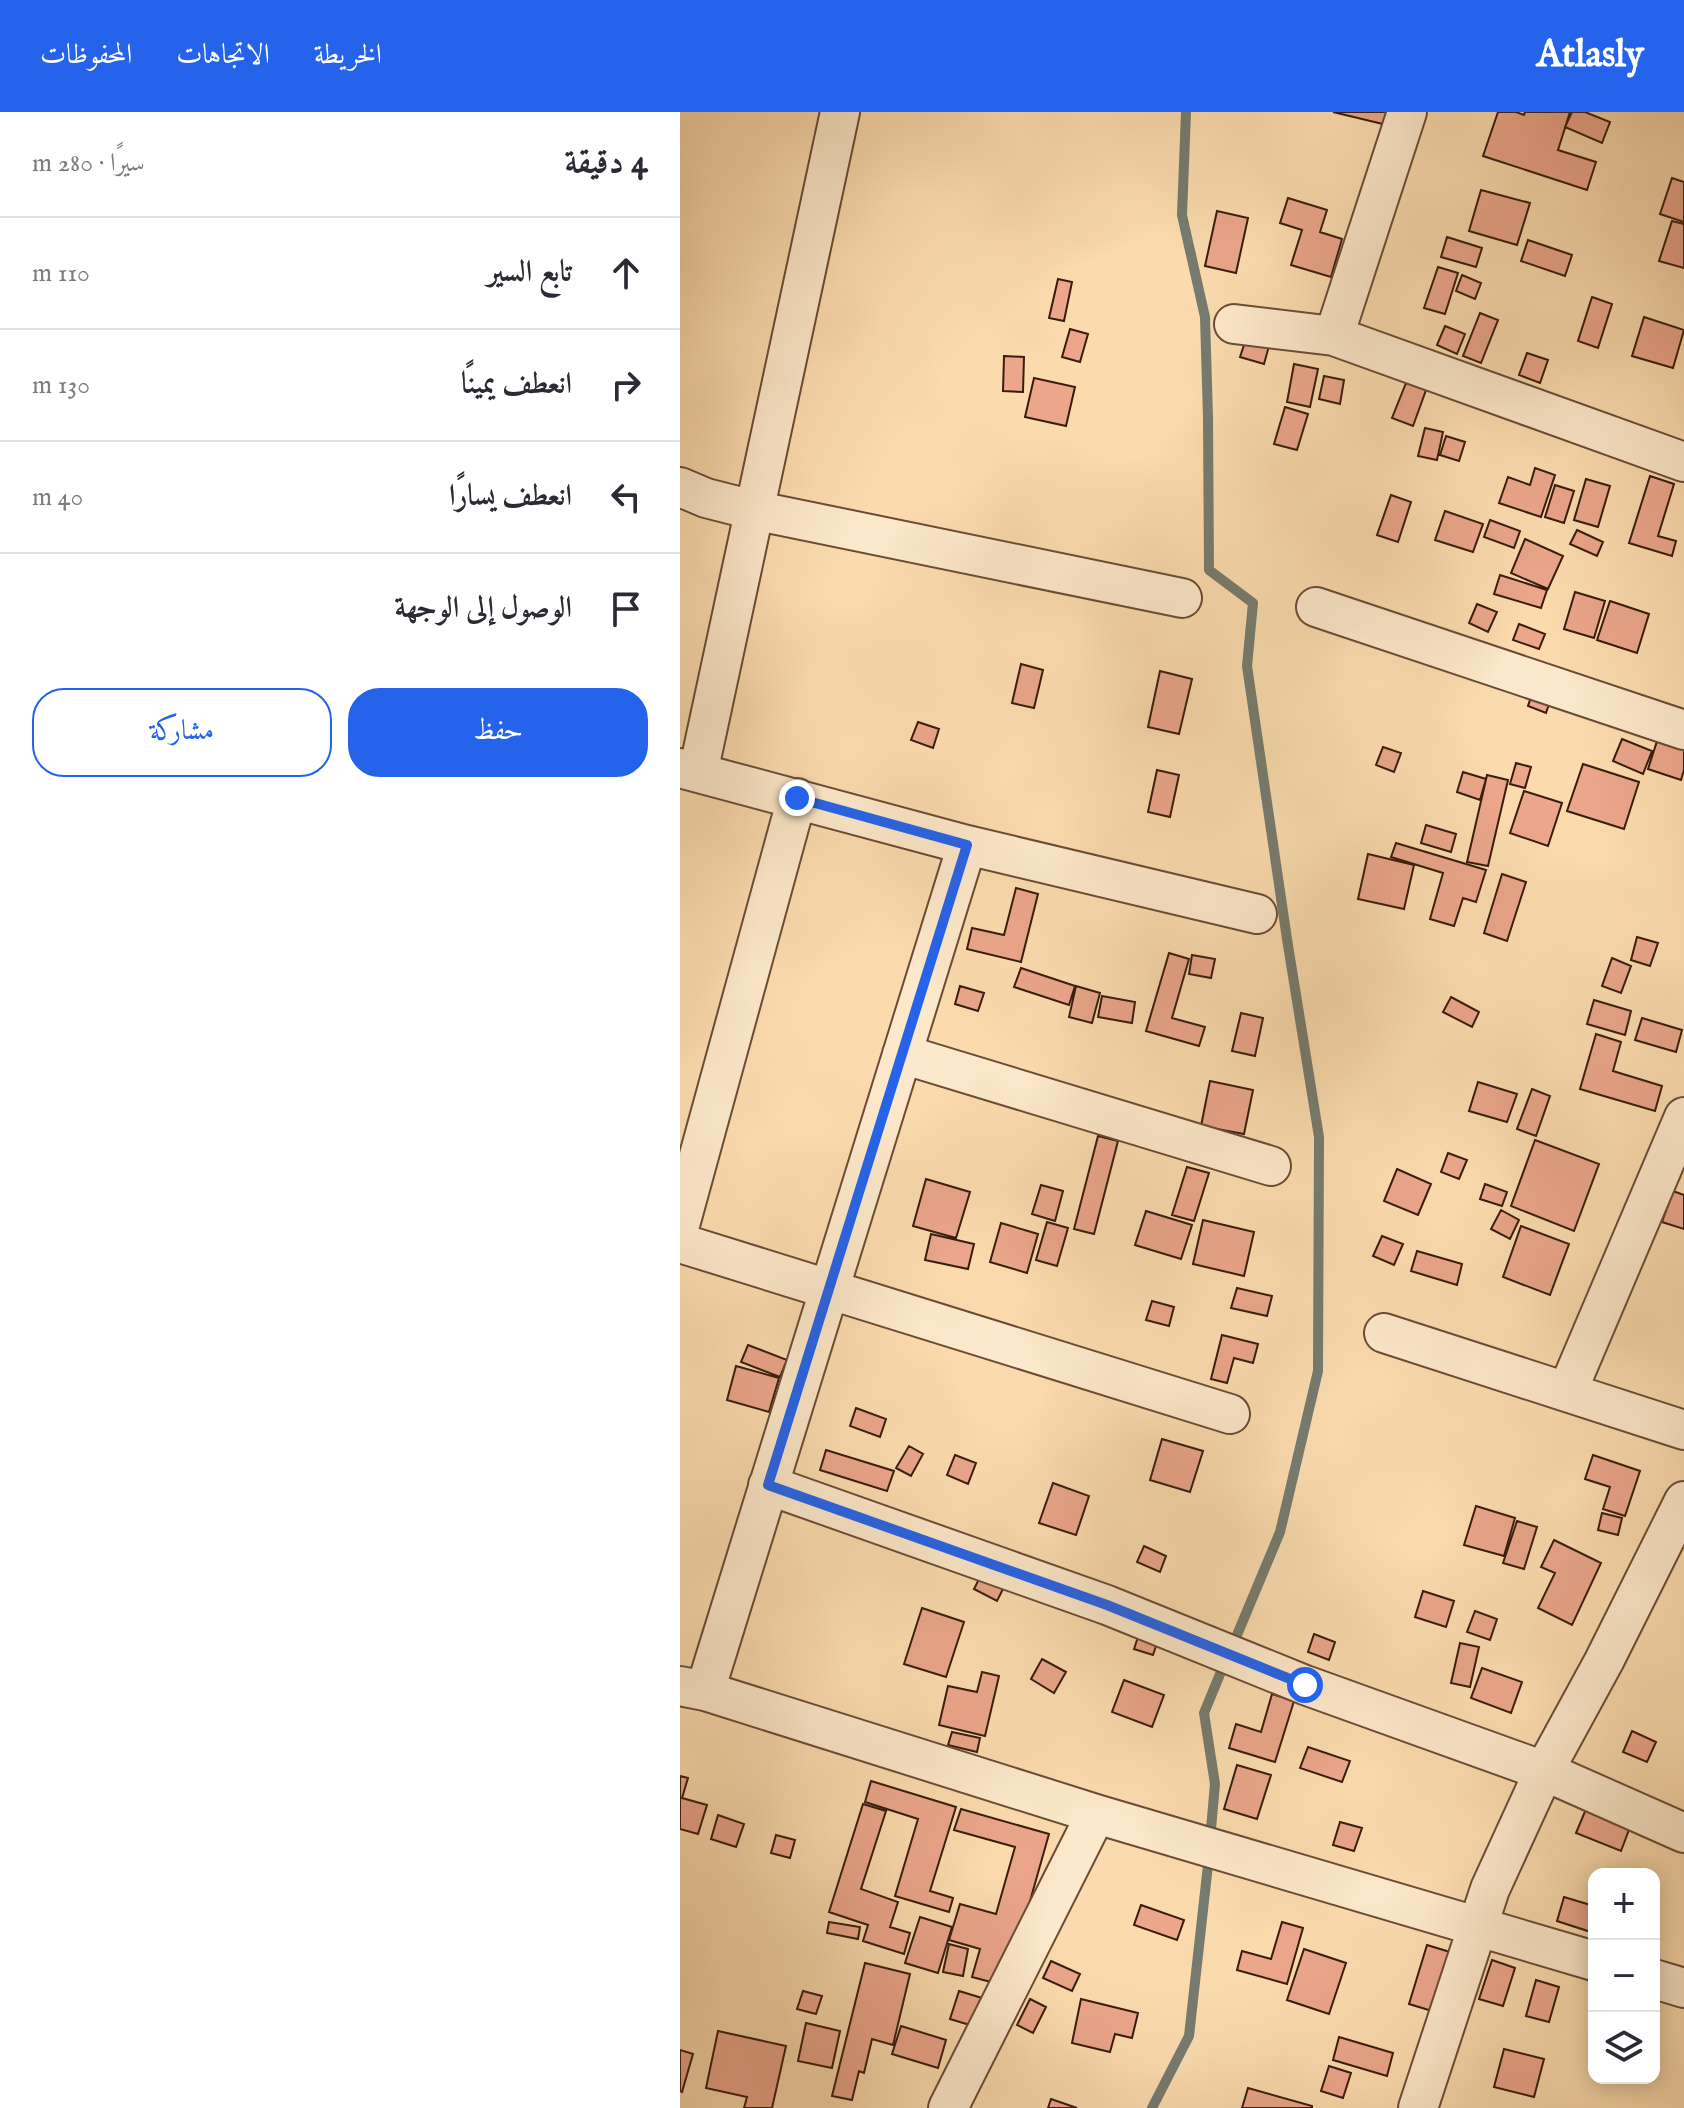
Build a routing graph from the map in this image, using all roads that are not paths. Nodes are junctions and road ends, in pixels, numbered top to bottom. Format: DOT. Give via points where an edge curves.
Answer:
graph roads {
  1 [pos="840,112"];
  2 [pos="1407,112"];
  3 [pos="1234,324"];
  4 [pos="1334,336"];
  5 [pos="1684,462"];
  6 [pos="680,487"];
  7 [pos="753,510"];
  8 [pos="1182,598"];
  9 [pos="1316,607"];
  10 [pos="1684,730"];
  11 [pos="689,770"];
  12 [pos="797,798"];
  13 [pos="967,845"];
  14 [pos="1257,914"];
  15 [pos="902,1054"];
  16 [pos="1684,1117"];
  17 [pos="1271,1166"];
  18 [pos="680,1225"];
  19 [pos="680,1243"];
  20 [pos="828,1288"];
  21 [pos="1384,1333"];
  22 [pos="1567,1392"];
  23 [pos="1230,1414"];
  24 [pos="1684,1430"];
  25 [pos="768,1485"];
  26 [pos="1684,1501"];
  27 [pos="693,1688"];
  28 [pos="1544,1771"];
  29 [pos="1096,1814"];
  30 [pos="1684,1833"];
  31 [pos="1478,1926"];
  32 [pos="1588,1959"];
  33 [pos="1660,1981"];
  34 [pos="1684,1988"];
  35 [pos="948,2108"];
  36 [pos="1418,2108"];
  1 -- 7 [label="street"];
  2 -- 4 [label="street"];
  3 -- 4 [label="street"];
  4 -- 5 [label="street"];
  6 -- 7 [label="street"];
  7 -- 8 [label="street"];
  7 -- 11 [label="street"];
  9 -- 10 [label="street"];
  11 -- 12 [label="street"];
  12 -- 13 [label="street"];
  12 -- 18 [label="street"];
  13 -- 14 [label="street"];
  13 -- 15 [label="street"];
  15 -- 17 [label="street"];
  15 -- 20 [label="street"];
  16 -- 22 [label="street"];
  19 -- 20 [label="street"];
  20 -- 23 [label="street"];
  20 -- 25 [label="street"];
  21 -- 22 [label="street"];
  22 -- 24 [label="street"];
  25 -- 27 [label="street"];
  25 -- 28 [label="street" via="1107,1605 1305,1685"];
  26 -- 28 [label="street"];
  27 -- 29 [label="street"];
  28 -- 30 [label="street"];
  28 -- 31 [label="street"];
  29 -- 31 [label="street"];
  29 -- 35 [label="street"];
  31 -- 32 [label="street"];
  31 -- 36 [label="street"];
  33 -- 34 [label="street"];
}
